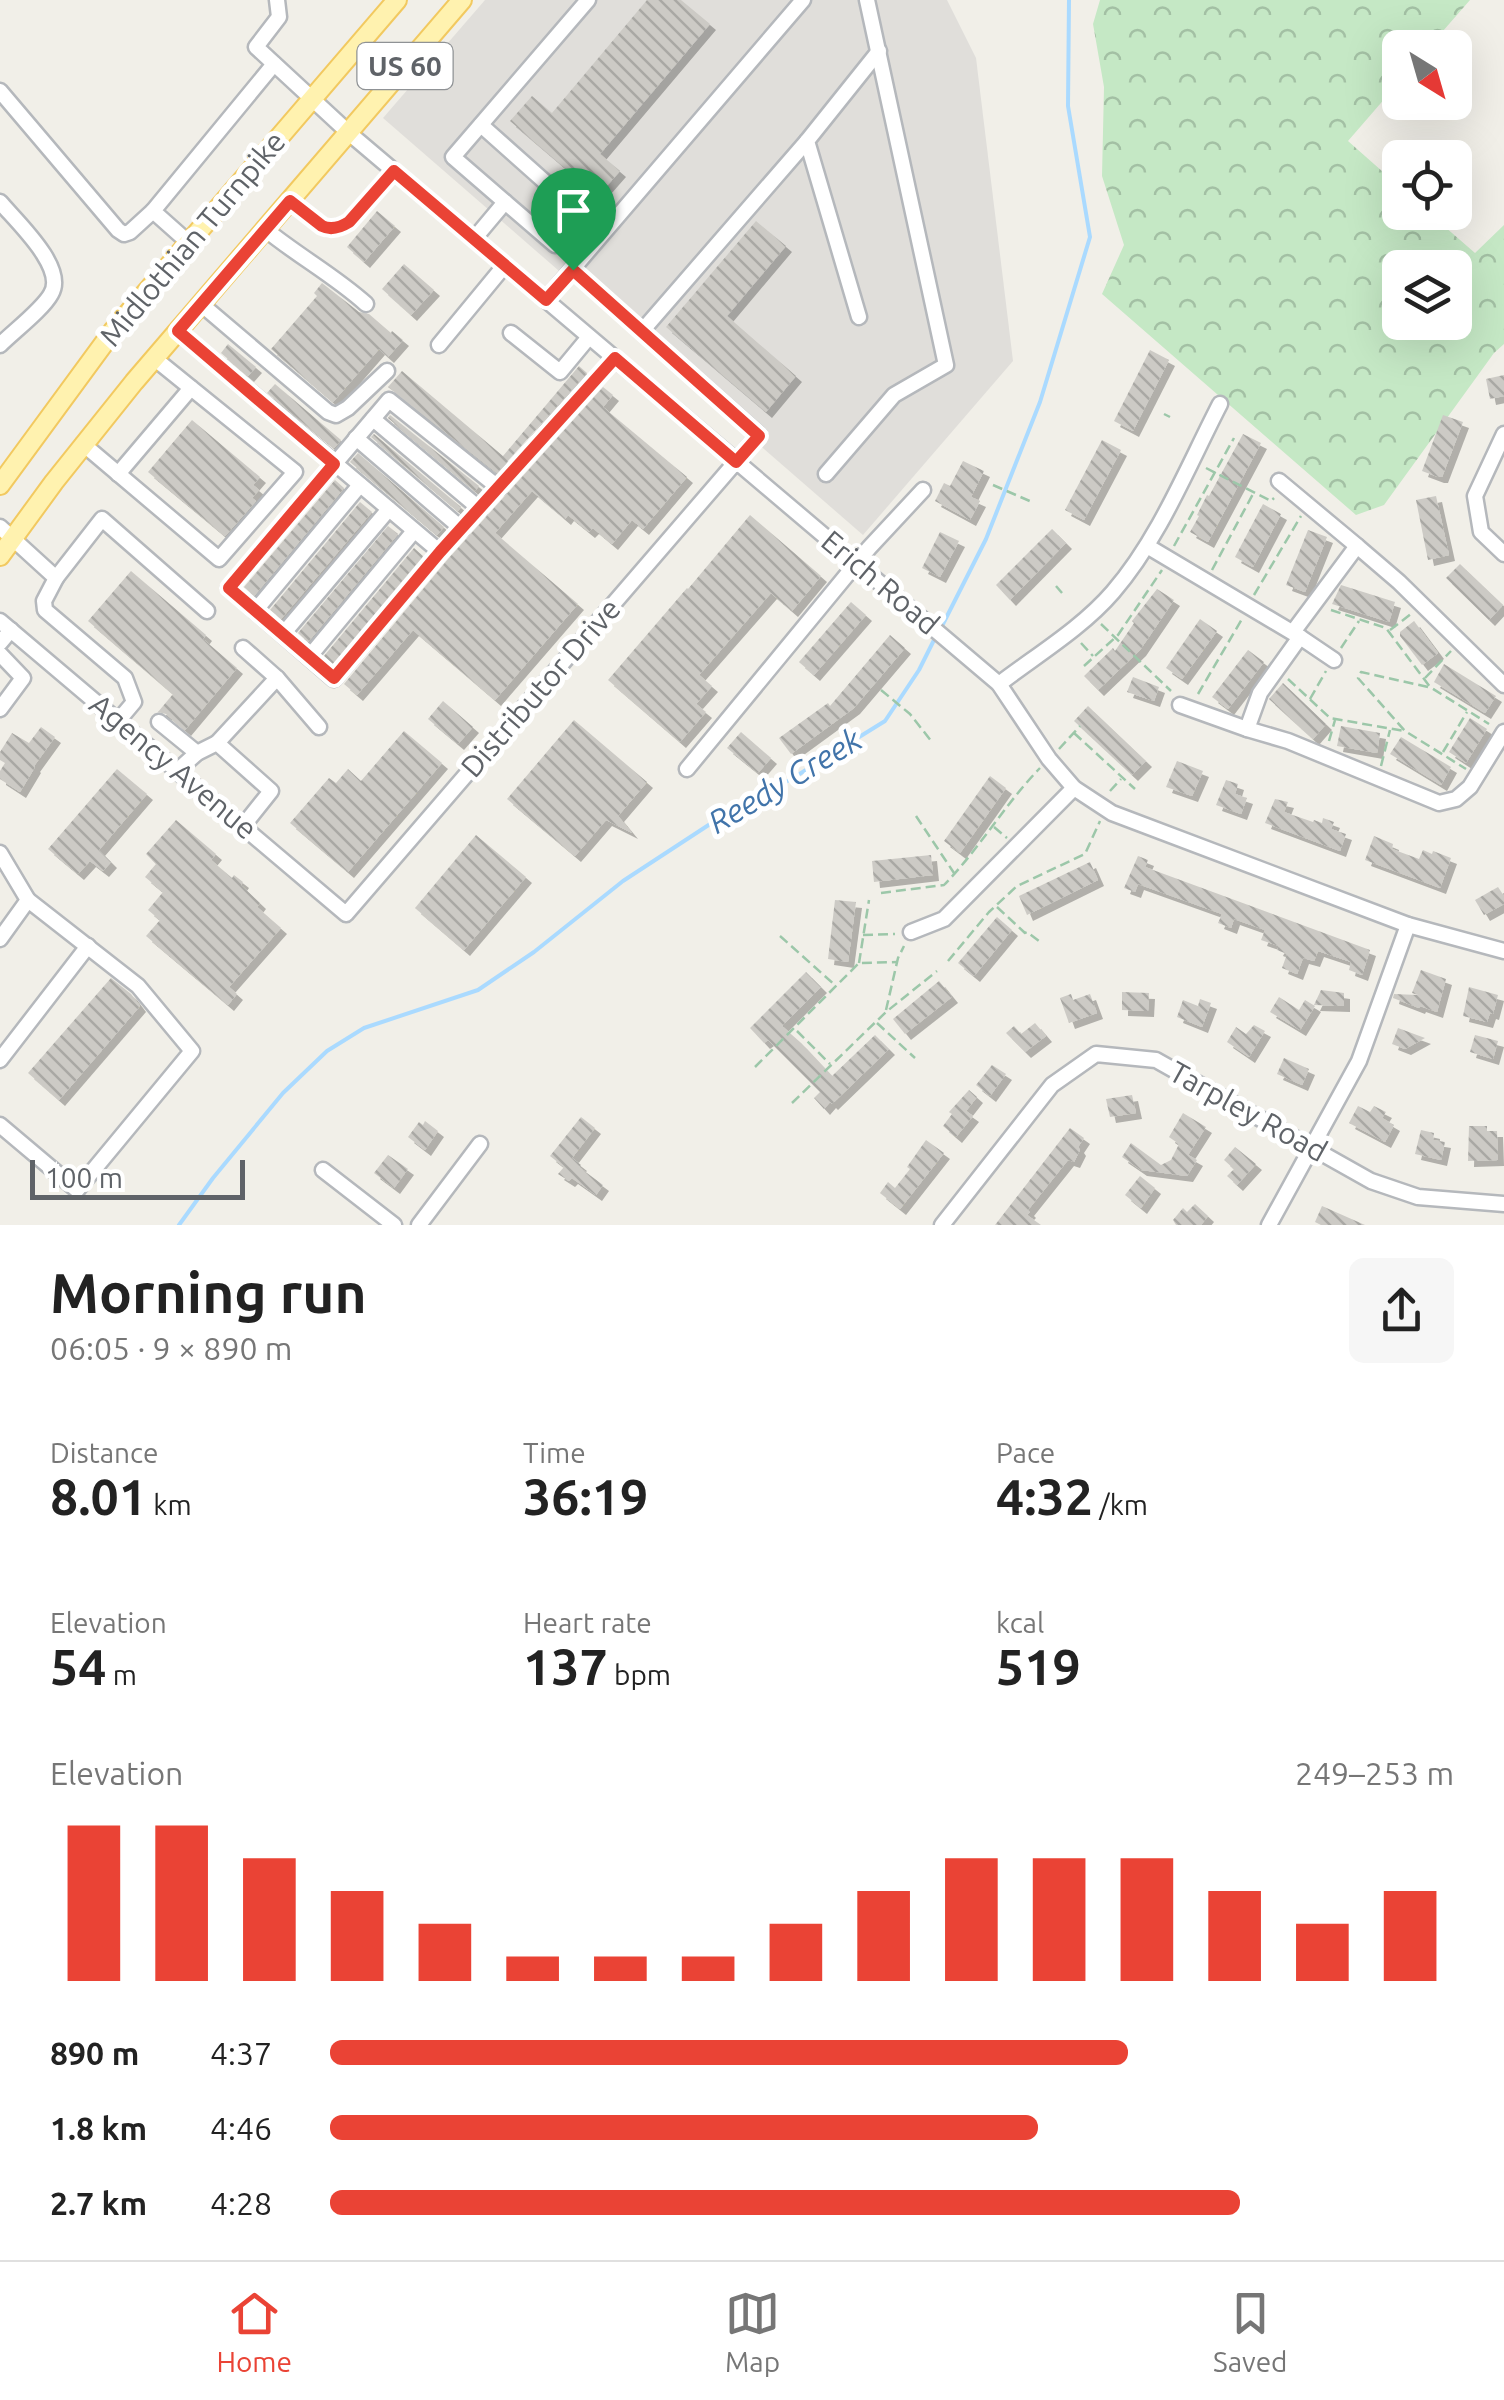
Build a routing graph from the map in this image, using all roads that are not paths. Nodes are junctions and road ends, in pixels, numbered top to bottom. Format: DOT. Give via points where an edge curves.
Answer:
graph roads {
  1 [pos="277,0"];
  2 [pos="396,0"];
  3 [pos="462,0"];
  4 [pos="588,0"];
  5 [pos="803,0"];
  6 [pos="867,0"];
  7 [pos="879,50"];
  8 [pos="274,64"];
  9 [pos="0,91"];
  10 [pos="312,99"];
  11 [pos="481,125"];
  12 [pos="349,132"];
  13 [pos="807,141"];
  14 [pos="394,171"];
  15 [pos="290,201"];
  16 [pos="0,202"];
  17 [pos="505,202"];
  18 [pos="153,211"];
  19 [pos="265,229"];
  20 [pos="474,238"];
  21 [pos="189,243"];
  22 [pos="505,266"];
  23 [pos="573,270"];
  24 [pos="546,300"];
  25 [pos="202,304"];
  26 [pos="366,304"];
  27 [pos="859,317"];
  28 [pos="178,331"];
  29 [pos="642,331"];
  30 [pos="512,333"];
  31 [pos="589,337"];
  32 [pos="439,344"];
  33 [pos="0,345"];
  34 [pos="154,358"];
  35 [pos="615,358"];
  36 [pos="387,372"];
  37 [pos="191,388"];
  38 [pos="1220,404"];
  39 [pos="373,419"];
  40 [pos="1504,434"];
  41 [pos="356,438"];
  42 [pos="84,444"];
  43 [pos="736,462"];
  44 [pos="334,464"];
  45 [pos="118,474"];
  46 [pos="826,474"];
  47 [pos="0,485"];
  48 [pos="360,485"];
  49 [pos="1279,486"];
  50 [pos="498,488"];
  51 [pos="923,490"];
  52 [pos="389,509"];
  53 [pos="480,510"];
  54 [pos="462,529"];
  55 [pos="414,530"];
  56 [pos="6,533"];
  57 [pos="1148,546"];
  58 [pos="1357,546"];
  59 [pos="440,552"];
  60 [pos="1504,554"];
  61 [pos="0,556"];
  62 [pos="857,562"];
  63 [pos="56,578"];
  64 [pos="255,610"];
  65 [pos="207,612"];
  66 [pos="5,626"];
  67 [pos="283,634"];
  68 [pos="1297,635"];
  69 [pos="0,643"];
  70 [pos="243,648"];
  71 [pos="0,654"];
  72 [pos="310,657"];
  73 [pos="1334,660"];
  74 [pos="276,678"];
  75 [pos="1503,683"];
  76 [pos="999,684"];
  77 [pos="1182,699"];
  78 [pos="0,710"];
  79 [pos="118,721"];
  80 [pos="158,722"];
  81 [pos="319,727"];
  82 [pos="1247,730"];
  83 [pos="1500,730"];
  84 [pos="217,743"];
  85 [pos="198,753"];
  86 [pos="688,769"];
  87 [pos="177,771"];
  88 [pos="1074,788"];
  89 [pos="242,826"];
  90 [pos="0,853"];
  91 [pos="28,900"];
  92 [pos="346,914"];
  93 [pos="1408,925"];
  94 [pos="911,932"];
  95 [pos="0,939"];
  96 [pos="88,946"];
  97 [pos="1504,951"];
  98 [pos="0,1060"];
  99 [pos="0,1126"];
  100 [pos="480,1144"];
  101 [pos="1310,1147"];
  102 [pos="323,1170"];
  103 [pos="1504,1204"];
  104 [pos="394,1225"];
  105 [pos="419,1225"];
  106 [pos="942,1225"];
  107 [pos="1269,1225"];
  1 -- 8 [label="street" via="278,17 256,46"];
  2 -- 10 [label="main road, Midlothian Turnpike / US 60"];
  3 -- 12 [label="main road, Midlothian Turnpike / US 60"];
  4 -- 11 [label="street"];
  5 -- 23 [label="street"];
  6 -- 7 [label="street"];
  7 -- 13 [label="street"];
  7 -- 46 [label="street" via="946,366 894,395"];
  8 -- 10 [label="street, Erich Road"];
  8 -- 18 [label="street"];
  9 -- 18 [label="street" via="118,230 130,232"];
  10 -- 12 [label="street, Erich Road"];
  10 -- 21 [label="main road, Midlothian Turnpike / US 60"];
  11 -- 17 [label="street" via="453,157"];
  11 -- 17 [label="street" via="582,214 554,245"];
  12 -- 14 [label="street, Erich Road"];
  12 -- 15 [label="main road, Midlothian Turnpike / US 60"];
  13 -- 27 [label="street"];
  13 -- 29 [label="street"];
  14 -- 15 [label="street" via="339,227 327,229"];
  14 -- 20 [label="street, Erich Road"];
  15 -- 19 [label="main road, Midlothian Turnpike / US 60"];
  16 -- 33 [label="street" via="54,268 55,284 51,296"];
  17 -- 20 [label="street"];
  18 -- 21 [label="street"];
  19 -- 25 [label="main road, Midlothian Turnpike / US 60"];
  19 -- 26 [label="street"];
  20 -- 22 [label="street, Erich Road"];
  21 -- 47 [label="main road, Midlothian Turnpike / US 60" via="113,331"];
  22 -- 24 [label="street, Erich Road"];
  22 -- 32 [label="street"];
  23 -- 24 [label="street"];
  23 -- 29 [label="street"];
  24 -- 31 [label="street, Erich Road"];
  25 -- 28 [label="main road, Midlothian Turnpike / US 60"];
  25 -- 36 [label="street" via="336,415"];
  28 -- 34 [label="main road, Midlothian Turnpike / US 60"];
  28 -- 44 [label="street"];
  29 -- 43 [label="street" via="759,436"];
  30 -- 31 [label="street" via="560,372"];
  31 -- 35 [label="street, Erich Road"];
  34 -- 37 [label="street"];
  34 -- 42 [label="main road, Midlothian Turnpike / US 60"];
  35 -- 43 [label="street, Erich Road"];
  35 -- 50 [label="street"];
  37 -- 45 [label="street"];
  37 -- 45 [label="street" via="295,472 219,559"];
  38 -- 57 [label="street"];
  39 -- 41 [label="street"];
  39 -- 50 [label="street" via="389,400"];
  39 -- 53 [label="street"];
  40 -- 60 [label="street" via="1475,496 1481,532"];
  41 -- 44 [label="street"];
  41 -- 54 [label="street"];
  42 -- 45 [label="street"];
  42 -- 56 [label="main road, Midlothian Turnpike / US 60"];
  43 -- 62 [label="street, Erich Road"];
  43 -- 92 [label="street, Distributor Drive"];
  44 -- 48 [label="street"];
  44 -- 64 [label="street" via="229,588"];
  48 -- 52 [label="street"];
  48 -- 64 [label="street"];
  49 -- 58 [label="street"];
  50 -- 53 [label="street"];
  51 -- 62 [label="street"];
  52 -- 55 [label="street"];
  52 -- 67 [label="street"];
  53 -- 54 [label="street"];
  54 -- 59 [label="street"];
  55 -- 59 [label="street"];
  55 -- 72 [label="street"];
  56 -- 61 [label="main road, Midlothian Turnpike / US 60"];
  56 -- 63 [label="street"];
  57 -- 68 [label="street"];
  57 -- 76 [label="street" via="1112,594"];
  58 -- 68 [label="street"];
  58 -- 75 [label="street"];
  59 -- 72 [label="street" via="334,678"];
  62 -- 76 [label="street, Erich Road"];
  62 -- 86 [label="street"];
  63 -- 65 [label="street" via="102,520"];
  63 -- 79 [label="street" via="45,610 125,678 134,702"];
  64 -- 67 [label="street"];
  66 -- 69 [label="street"];
  66 -- 79 [label="street, Agency Avenue"];
  67 -- 72 [label="street"];
  68 -- 73 [label="street"];
  68 -- 82 [label="street" via="1260,693"];
  70 -- 74 [label="street"];
  71 -- 78 [label="street" via="23,678"];
  74 -- 81 [label="street"];
  74 -- 84 [label="street"];
  76 -- 88 [label="street, Erich Road"];
  77 -- 82 [label="street"];
  79 -- 87 [label="street, Agency Avenue"];
  80 -- 85 [label="street"];
  82 -- 83 [label="street" via="1439,803 1470,787"];
  84 -- 85 [label="street"];
  84 -- 89 [label="street" via="272,791"];
  85 -- 87 [label="street"];
  87 -- 89 [label="street, Agency Avenue"];
  88 -- 93 [label="street, Erich Road" via="1112,813"];
  88 -- 94 [label="street" via="944,918"];
  89 -- 92 [label="street, Agency Avenue"];
  90 -- 91 [label="street"];
  91 -- 95 [label="street"];
  91 -- 96 [label="street"];
  93 -- 97 [label="street, Erich Road"];
  93 -- 101 [label="street" via="1358,1061"];
  96 -- 98 [label="street"];
  96 -- 99 [label="street" via="138,986 192,1050 77,1190"];
  100 -- 105 [label="street"];
  101 -- 103 [label="street, Tarpley Road" via="1371,1182 1418,1197"];
  101 -- 106 [label="street, Tarpley Road" via="1156,1060 1096,1054 1052,1085"];
  101 -- 107 [label="street"];
  102 -- 104 [label="street"];
}
